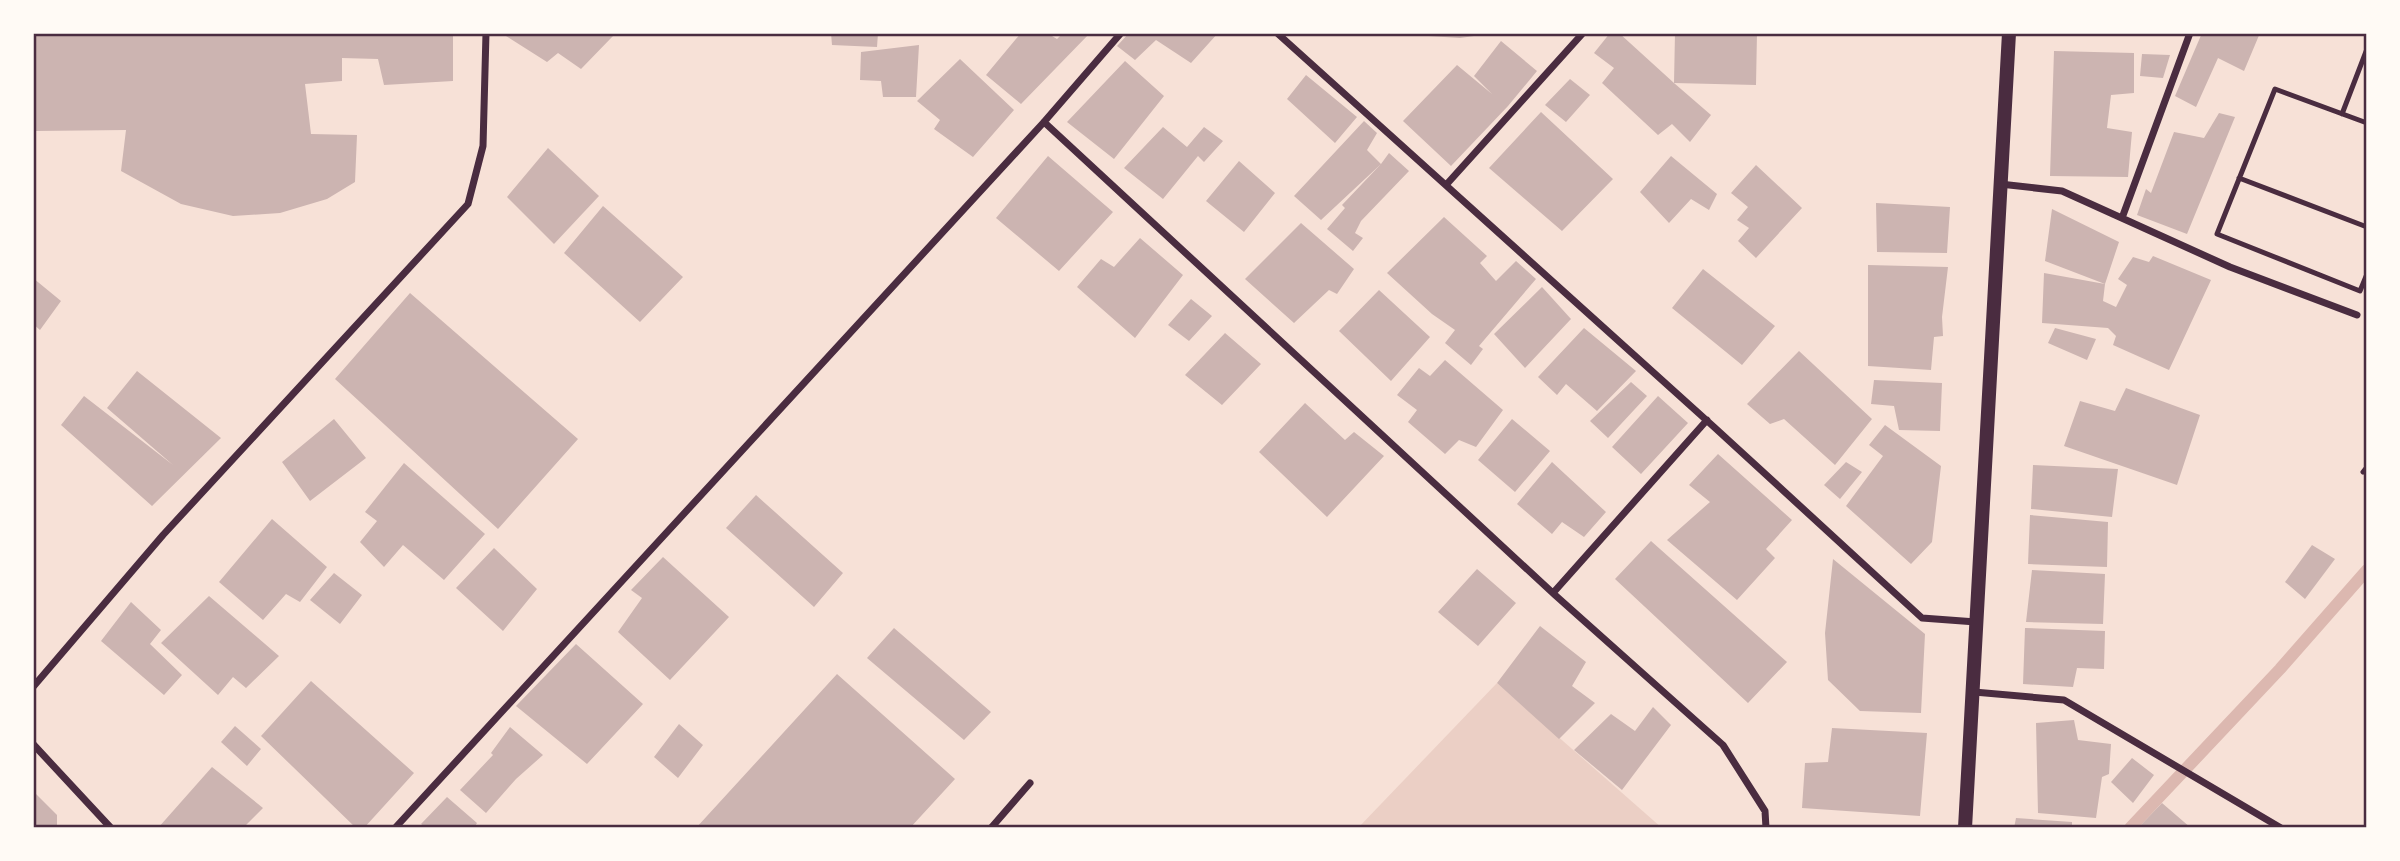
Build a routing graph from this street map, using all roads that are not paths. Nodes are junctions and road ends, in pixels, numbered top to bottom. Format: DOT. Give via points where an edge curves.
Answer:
graph roads {
  1 [pos="486,33"];
  2 [pos="1121,33"];
  3 [pos="1277,33"];
  4 [pos="1583,33"];
  5 [pos="2009,33"];
  6 [pos="2190,33"];
  7 [pos="2367,49"];
  8 [pos="2342,114"];
  9 [pos="1044,122"];
  10 [pos="2367,123"];
  11 [pos="2239,178"];
  12 [pos="1999,184"];
  13 [pos="1446,185"];
  14 [pos="2122,218"];
  15 [pos="2367,227"];
  16 [pos="2367,274"];
  17 [pos="2357,315"];
  18 [pos="1707,420"];
  19 [pos="1553,593"];
  20 [pos="1976,622"];
  21 [pos="33,687"];
  22 [pos="1974,692"];
  23 [pos="33,744"];
  24 [pos="1030,783"];
  25 [pos="111,828"];
  26 [pos="395,828"];
  27 [pos="990,828"];
  28 [pos="1766,828"];
  29 [pos="1965,828"];
  30 [pos="2281,828"];
  1 -- 21 [label="street" via="483,146 468,204 163,535"];
  2 -- 9 [label="street"];
  3 -- 13 [label="street"];
  4 -- 13 [label="street"];
  5 -- 12 [label="main road"];
  6 -- 14 [label="street"];
  7 -- 8 [label="lane"];
  8 -- 10 [label="lane"];
  8 -- 11 [label="lane" via="2275,89"];
  9 -- 19 [label="street"];
  9 -- 26 [label="street"];
  11 -- 15 [label="lane"];
  11 -- 16 [label="lane" via="2217,234 2360,290"];
  12 -- 14 [label="street" via="2062,191"];
  12 -- 20 [label="main road"];
  13 -- 18 [label="street"];
  14 -- 17 [label="street" via="2230,267"];
  18 -- 19 [label="street"];
  18 -- 20 [label="street" via="1922,618"];
  19 -- 28 [label="street" via="1723,745 1765,811"];
  20 -- 22 [label="main road"];
  22 -- 29 [label="main road"];
  22 -- 30 [label="street" via="2063,700"];
  23 -- 25 [label="street"];
  24 -- 27 [label="street"];
}
